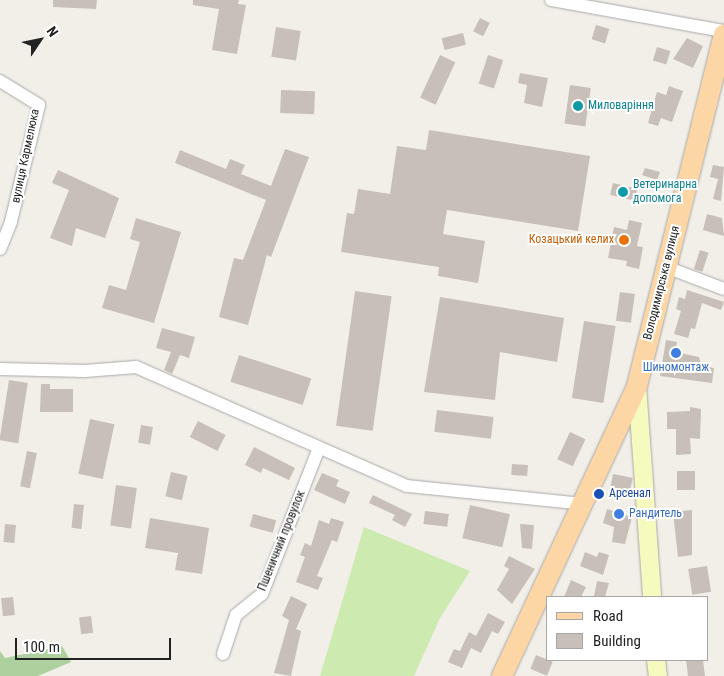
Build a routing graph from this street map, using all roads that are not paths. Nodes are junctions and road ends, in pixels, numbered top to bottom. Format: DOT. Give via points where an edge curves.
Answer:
graph roads {
  1 [pos="551,0"];
  2 [pos="724,30"];
  3 [pos="724,35"];
  4 [pos="0,81"];
  5 [pos="0,249"];
  6 [pos="666,267"];
  7 [pos="724,289"];
  8 [pos="0,369"];
  9 [pos="637,386"];
  10 [pos="319,448"];
  11 [pos="584,504"];
  12 [pos="652,596"];
  13 [pos="223,654"];
  14 [pos="656,661"];
  15 [pos="502,676"];
  16 [pos="658,676"];
  1 -- 2 [label="street"];
  3 -- 6 [label="main road, Володимирська вулиця"];
  4 -- 5 [label="street, вулиця Кармелюка" via="39,105 11,222"];
  6 -- 7 [label="street"];
  6 -- 9 [label="main road, Володимирська вулиця"];
  8 -- 10 [label="street" via="85,371 136,367"];
  9 -- 11 [label="main road, Володимирська вулиця"];
  9 -- 12 [label="street, Володимирська вулиця"];
  10 -- 11 [label="street" via="407,486"];
  10 -- 13 [label="street, Пшеничний провулок" via="262,594 236,615"];
  11 -- 15 [label="main road, Володимирська вулиця"];
  14 -- 16 [label="street"];
}
